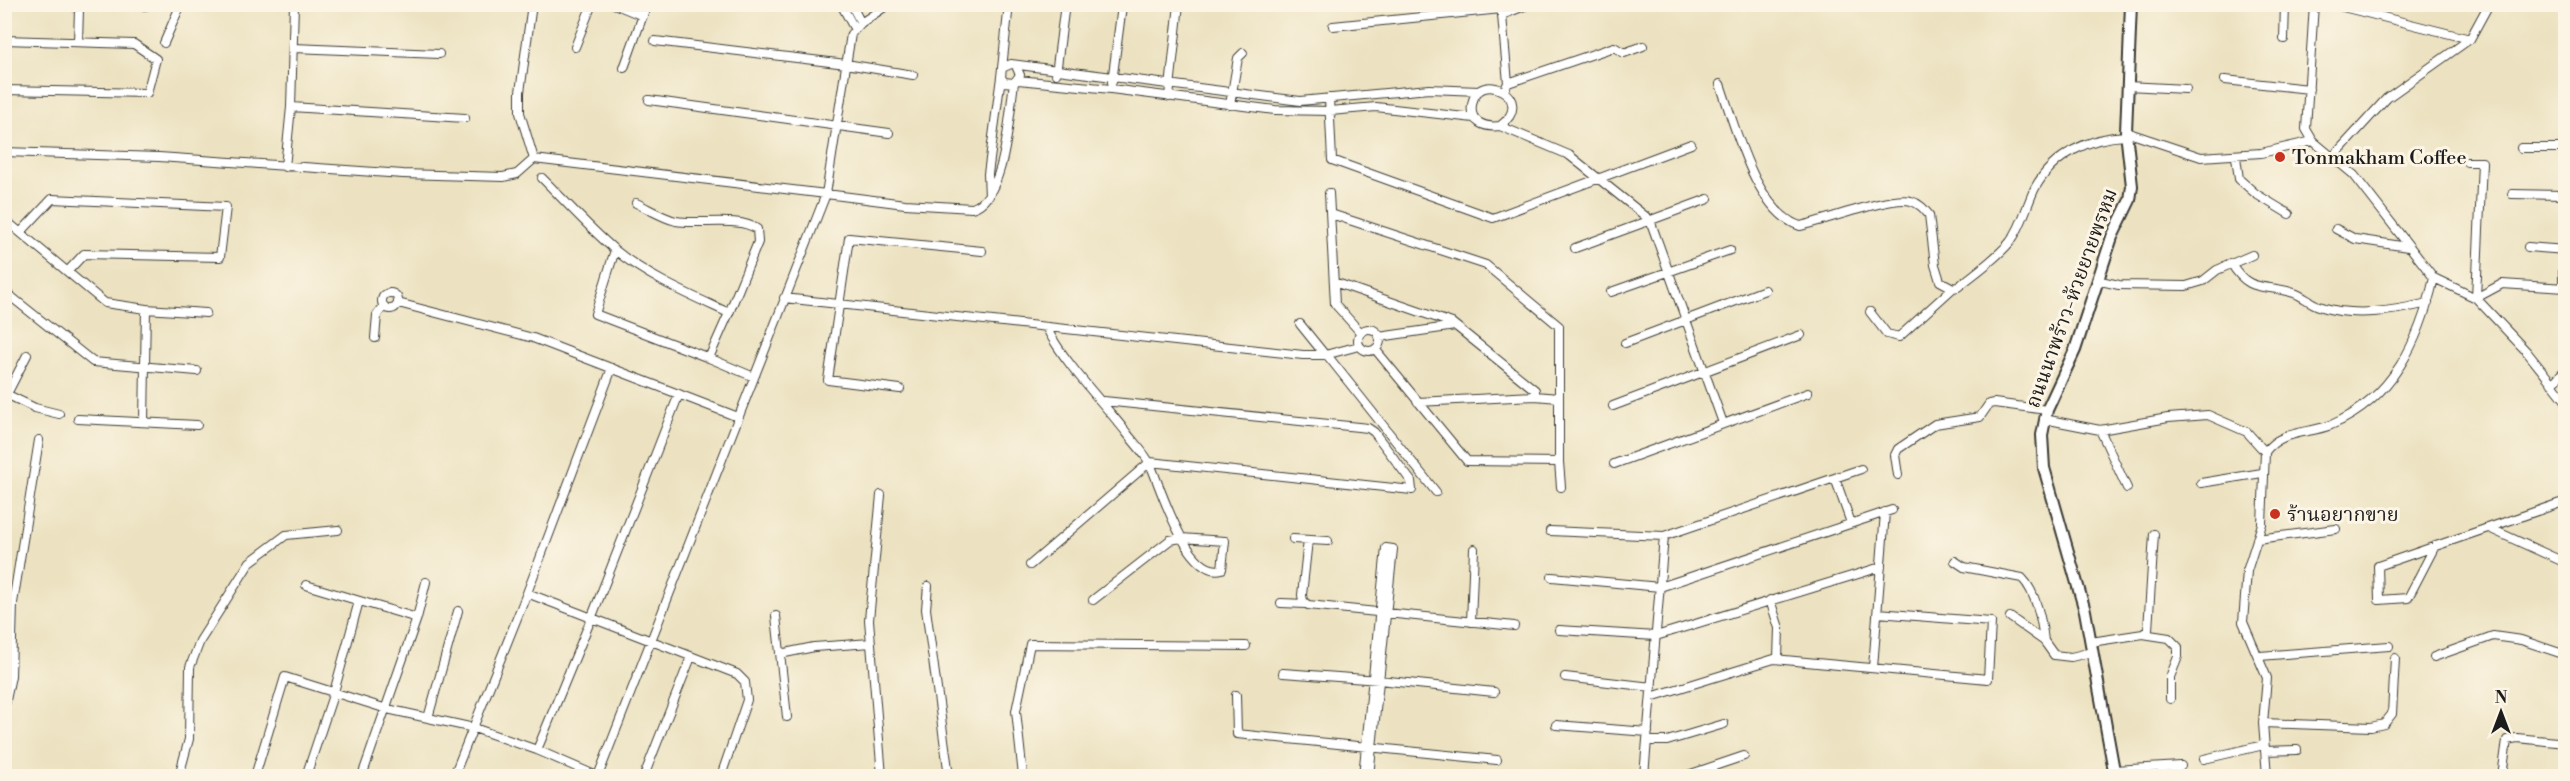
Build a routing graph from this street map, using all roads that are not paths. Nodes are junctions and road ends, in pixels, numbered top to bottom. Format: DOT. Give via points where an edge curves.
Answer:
graph roads {
  1 [pos="72,4"];
  2 [pos="181,4"];
  3 [pos="294,4"];
  4 [pos="532,4"];
  5 [pos="592,4"];
  6 [pos="614,4"];
  7 [pos="647,4"];
  8 [pos="841,4"];
  9 [pos="851,4"];
  10 [pos="889,4"];
  11 [pos="1009,4"];
  12 [pos="1065,4"];
  13 [pos="1179,4"];
  14 [pos="1529,4"];
  15 [pos="2131,4"];
  16 [pos="2285,4"];
  17 [pos="2316,4"];
  18 [pos="2490,4"];
  19 [pos="1122,6"];
  20 [pos="1501,9"];
  21 [pos="643,16"];
  22 [pos="858,26"];
  23 [pos="1333,27"];
  24 [pos="2284,39"];
  25 [pos="2470,39"];
  26 [pos="4,40"];
  27 [pos="655,41"];
  28 [pos="78,42"];
  29 [pos="164,43"];
  30 [pos="575,46"];
  31 [pos="1643,46"];
  32 [pos="294,48"];
  33 [pos="1243,53"];
  34 [pos="440,54"];
  35 [pos="846,64"];
  36 [pos="1016,66"];
  37 [pos="624,68"];
  38 [pos="1002,68"];
  39 [pos="1056,71"];
  40 [pos="913,75"];
  41 [pos="1001,78"];
  42 [pos="1113,78"];
  43 [pos="2225,80"];
  44 [pos="1016,82"];
  45 [pos="1055,83"];
  46 [pos="1508,83"];
  47 [pos="1720,84"];
  48 [pos="1170,85"];
  49 [pos="2127,86"];
  50 [pos="1111,89"];
  51 [pos="2186,89"];
  52 [pos="2309,89"];
  53 [pos="4,90"];
  54 [pos="1479,91"];
  55 [pos="1504,91"];
  56 [pos="1233,92"];
  57 [pos="1169,97"];
  58 [pos="1329,98"];
  59 [pos="649,100"];
  60 [pos="1230,105"];
  61 [pos="291,107"];
  62 [pos="1330,111"];
  63 [pos="465,118"];
  64 [pos="1474,118"];
  65 [pos="836,126"];
  66 [pos="1500,126"];
  67 [pos="889,133"];
  68 [pos="2126,134"];
  69 [pos="2313,141"];
  70 [pos="1691,144"];
  71 [pos="2521,148"];
  72 [pos="2565,148"];
  73 [pos="4,152"];
  74 [pos="2236,157"];
  75 [pos="2333,157"];
  76 [pos="534,159"];
  77 [pos="2467,162"];
  78 [pos="285,167"];
  79 [pos="542,178"];
  80 [pos="1599,179"];
  81 [pos="1329,193"];
  82 [pos="826,194"];
  83 [pos="2512,194"];
  84 [pos="2565,195"];
  85 [pos="989,198"];
  86 [pos="1708,199"];
  87 [pos="636,203"];
  88 [pos="1331,214"];
  89 [pos="2289,214"];
  90 [pos="4,219"];
  91 [pos="1650,220"];
  92 [pos="2336,229"];
  93 [pos="21,232"];
  94 [pos="2408,247"];
  95 [pos="2528,247"];
  96 [pos="1575,248"];
  97 [pos="615,250"];
  98 [pos="1730,250"];
  99 [pos="2565,250"];
  100 [pos="982,251"];
  101 [pos="2252,255"];
  102 [pos="2564,260"];
  103 [pos="2231,263"];
  104 [pos="68,272"];
  105 [pos="1669,272"];
  106 [pos="2434,278"];
  107 [pos="2096,280"];
  108 [pos="1334,282"];
  109 [pos="1953,288"];
  110 [pos="2564,288"];
  111 [pos="1765,290"];
  112 [pos="4,291"];
  113 [pos="1611,292"];
  114 [pos="784,298"];
  115 [pos="2476,298"];
  116 [pos="398,303"];
  117 [pos="2428,303"];
  118 [pos="840,304"];
  119 [pos="384,306"];
  120 [pos="146,309"];
  121 [pos="1870,312"];
  122 [pos="206,313"];
  123 [pos="729,313"];
  124 [pos="1686,320"];
  125 [pos="1300,324"];
  126 [pos="1456,326"];
  127 [pos="1046,327"];
  128 [pos="1360,333"];
  129 [pos="1801,335"];
  130 [pos="1379,337"];
  131 [pos="375,338"];
  132 [pos="1625,343"];
  133 [pos="1359,346"];
  134 [pos="1375,349"];
  135 [pos="27,355"];
  136 [pos="1326,355"];
  137 [pos="709,358"];
  138 [pos="145,368"];
  139 [pos="612,368"];
  140 [pos="2565,369"];
  141 [pos="197,371"];
  142 [pos="1705,372"];
  143 [pos="754,377"];
  144 [pos="2552,384"];
  145 [pos="900,389"];
  146 [pos="1808,393"];
  147 [pos="6,394"];
  148 [pos="679,394"];
  149 [pos="1535,396"];
  150 [pos="1559,398"];
  151 [pos="1104,401"];
  152 [pos="2565,401"];
  153 [pos="1418,402"];
  154 [pos="1613,406"];
  155 [pos="59,414"];
  156 [pos="2046,414"];
  157 [pos="738,417"];
  158 [pos="78,418"];
  159 [pos="144,422"];
  160 [pos="1723,423"];
  161 [pos="197,425"];
  162 [pos="2100,430"];
  163 [pos="39,440"];
  164 [pos="2265,452"];
  165 [pos="1150,462"];
  166 [pos="1559,462"];
  167 [pos="1614,464"];
  168 [pos="1861,469"];
  169 [pos="2262,473"];
  170 [pos="1898,476"];
  171 [pos="1835,477"];
  172 [pos="2201,483"];
  173 [pos="1561,487"];
  174 [pos="2127,488"];
  175 [pos="1436,492"];
  176 [pos="881,495"];
  177 [pos="2565,501"];
  178 [pos="1851,523"];
  179 [pos="2489,528"];
  180 [pos="2336,529"];
  181 [pos="338,530"];
  182 [pos="1550,531"];
  183 [pos="2154,534"];
  184 [pos="1664,536"];
  185 [pos="1181,538"];
  186 [pos="1293,539"];
  187 [pos="2257,539"];
  188 [pos="1308,540"];
  189 [pos="1328,541"];
  190 [pos="2434,546"];
  191 [pos="1474,549"];
  192 [pos="1954,561"];
  193 [pos="2565,563"];
  194 [pos="1030,565"];
  195 [pos="1881,567"];
  196 [pos="1552,578"];
  197 [pos="426,582"];
  198 [pos="306,585"];
  199 [pos="928,586"];
  200 [pos="1660,587"];
  201 [pos="528,593"];
  202 [pos="2565,598"];
  203 [pos="1094,600"];
  204 [pos="1770,600"];
  205 [pos="359,601"];
  206 [pos="1281,603"];
  207 [pos="1308,604"];
  208 [pos="458,611"];
  209 [pos="1878,612"];
  210 [pos="1382,613"];
  211 [pos="776,616"];
  212 [pos="2010,617"];
  213 [pos="417,618"];
  214 [pos="591,619"];
  215 [pos="2565,621"];
  216 [pos="1471,622"];
  217 [pos="1514,626"];
  218 [pos="1559,630"];
  219 [pos="2143,634"];
  220 [pos="1656,636"];
  221 [pos="653,641"];
  222 [pos="2044,641"];
  223 [pos="871,643"];
  224 [pos="1246,646"];
  225 [pos="2389,646"];
  226 [pos="2091,647"];
  227 [pos="780,654"];
  228 [pos="2260,656"];
  229 [pos="2565,656"];
  230 [pos="691,657"];
  231 [pos="2434,657"];
  232 [pos="2396,658"];
  233 [pos="1778,659"];
  234 [pos="1873,668"];
  235 [pos="1283,673"];
  236 [pos="1565,677"];
  237 [pos="1375,679"];
  238 [pos="1652,687"];
  239 [pos="334,692"];
  240 [pos="1494,692"];
  241 [pos="1236,695"];
  242 [pos="1651,697"];
  243 [pos="2170,699"];
  244 [pos="387,709"];
  245 [pos="4,710"];
  246 [pos="787,717"];
  247 [pos="428,718"];
  248 [pos="2263,723"];
  249 [pos="1724,724"];
  250 [pos="1556,725"];
  251 [pos="474,728"];
  252 [pos="1647,736"];
  253 [pos="2565,743"];
  254 [pos="1369,746"];
  255 [pos="2264,748"];
  256 [pos="537,750"];
  257 [pos="2297,750"];
  258 [pos="1744,756"];
  259 [pos="2204,759"];
  260 [pos="1497,760"];
  261 [pos="2181,766"];
  262 [pos="1709,768"];
  263 [pos="2114,773"];
  264 [pos="455,774"];
  265 [pos="178,777"];
  266 [pos="255,777"];
  267 [pos="306,777"];
  268 [pos="362,777"];
  269 [pos="597,777"];
  270 [pos="644,777"];
  271 [pos="721,777"];
  272 [pos="882,777"];
  273 [pos="949,777"];
  274 [pos="1023,777"];
  275 [pos="1363,777"];
  276 [pos="1369,777"];
  277 [pos="1644,777"];
  278 [pos="1685,777"];
  279 [pos="1712,777"];
  280 [pos="2267,777"];
  281 [pos="2502,777"];
  1 -- 28 [label="street" via="79,9"];
  2 -- 29 [label="street"];
  3 -- 32 [label="street"];
  4 -- 76 [label="street" via="520,113"];
  5 -- 30 [label="street"];
  6 -- 21 [label="street"];
  7 -- 21 [label="street"];
  8 -- 22 [label="street"];
  9 -- 22 [label="street"];
  10 -- 22 [label="street"];
  11 -- 38 [label="street"];
  12 -- 39 [label="street"];
  13 -- 48 [label="street"];
  14 -- 20 [label="street"];
  15 -- 49 [label="street, ถนนนาพร้าว-ห้วยยายพรหม"];
  16 -- 24 [label="street"];
  17 -- 25 [label="street" via="2339,6"];
  17 -- 52 [label="street"];
  18 -- 25 [label="street"];
  19 -- 42 [label="street"];
  20 -- 23 [label="street"];
  20 -- 46 [label="street"];
  21 -- 37 [label="street"];
  22 -- 35 [label="street"];
  25 -- 75 [label="street" via="2387,98"];
  26 -- 28 [label="street"];
  27 -- 35 [label="street"];
  28 -- 53 [label="street" via="134,45 156,59 147,93"];
  31 -- 46 [label="street" via="1624,53 1614,46"];
  32 -- 34 [label="street"];
  32 -- 61 [label="street"];
  33 -- 56 [label="street" via="1238,58"];
  35 -- 40 [label="street"];
  35 -- 65 [label="street"];
  36 -- 38 [label="street"];
  36 -- 39 [label="street"];
  36 -- 44 [label="street" via="1020,75"];
  38 -- 41 [label="street"];
  39 -- 42 [label="street"];
  39 -- 45 [label="street"];
  41 -- 44 [label="street" via="1004,82"];
  41 -- 85 [label="street" via="988,174"];
  42 -- 48 [label="street"];
  42 -- 50 [label="street"];
  43 -- 52 [label="street"];
  44 -- 45 [label="street"];
  44 -- 85 [label="street" via="999,175"];
  45 -- 50 [label="street"];
  46 -- 55 [label="street"];
  47 -- 109 [label="street" via="1753,175 1774,207 1792,223 1800,226 1867,207 1913,201 1929,215 1940,281"];
  48 -- 56 [label="street"];
  48 -- 57 [label="street"];
  49 -- 51 [label="street"];
  49 -- 68 [label="street, ถนนนาพร้าว-ห้วยยายพรหม"];
  50 -- 57 [label="street"];
  52 -- 69 [label="street" via="2306,129"];
  54 -- 55 [label="street" via="1489,87"];
  54 -- 58 [label="street" via="1429,89"];
  54 -- 64 [label="street" via="1471,109"];
  55 -- 66 [label="street" via="1512,102 1512,112"];
  56 -- 58 [label="street" via="1300,101"];
  56 -- 60 [label="street"];
  57 -- 60 [label="street"];
  58 -- 62 [label="street"];
  59 -- 65 [label="street"];
  60 -- 62 [label="street"];
  61 -- 63 [label="street"];
  61 -- 78 [label="street"];
  62 -- 64 [label="street" via="1376,107"];
  62 -- 80 [label="street" via="1332,160 1493,218"];
  64 -- 66 [label="street" via="1481,125"];
  65 -- 67 [label="street"];
  65 -- 82 [label="street"];
  66 -- 80 [label="street" via="1569,155"];
  68 -- 74 [label="street" via="2201,157"];
  68 -- 107 [label="street, ถนนนาพร้าว-ห้วยยายพรหม" via="2130,200"];
  68 -- 109 [label="street" via="2091,140 2050,168 2035,188 2021,226 2009,244"];
  69 -- 74 [label="street"];
  69 -- 75 [label="street"];
  70 -- 80 [label="street"];
  71 -- 72 [label="street"];
  73 -- 78 [label="street" via="159,157"];
  74 -- 89 [label="street" via="2239,179"];
  75 -- 94 [label="street" via="2354,175"];
  76 -- 78 [label="street" via="517,174 503,177"];
  76 -- 82 [label="street"];
  77 -- 115 [label="street" via="2482,162"];
  79 -- 97 [label="street"];
  80 -- 91 [label="street"];
  81 -- 88 [label="street"];
  82 -- 85 [label="street" via="972,208"];
  82 -- 114 [label="street"];
  83 -- 84 [label="street"];
  86 -- 91 [label="street"];
  87 -- 123 [label="street" via="675,220 757,229 758,242"];
  88 -- 108 [label="street"];
  88 -- 150 [label="street" via="1486,265 1559,326"];
  90 -- 93 [label="street"];
  91 -- 96 [label="street"];
  91 -- 105 [label="street"];
  92 -- 94 [label="street" via="2355,239"];
  93 -- 104 [label="street"];
  93 -- 104 [label="street" via="52,199 226,207 219,257 84,254"];
  94 -- 106 [label="street"];
  95 -- 99 [label="street"];
  97 -- 123 [label="street" via="681,291"];
  97 -- 137 [label="street" via="595,314"];
  98 -- 105 [label="street"];
  100 -- 118 [label="street" via="849,238"];
  101 -- 103 [label="street"];
  102 -- 110 [label="street"];
  103 -- 107 [label="street" via="2203,281 2186,286 2119,285"];
  103 -- 117 [label="street" via="2250,285 2295,294 2318,306 2351,313"];
  104 -- 120 [label="street" via="105,303"];
  105 -- 113 [label="street"];
  105 -- 124 [label="street"];
  106 -- 115 [label="street"];
  106 -- 117 [label="street"];
  107 -- 156 [label="street, ถนนนาพร้าว-ห้วยยายพรหม" via="2075,350"];
  108 -- 126 [label="street"];
  108 -- 128 [label="street" via="1335,304"];
  109 -- 121 [label="street" via="1899,337 1887,334"];
  110 -- 115 [label="street" via="2502,284"];
  111 -- 124 [label="street"];
  112 -- 138 [label="street" via="93,362"];
  114 -- 118 [label="street"];
  114 -- 143 [label="street"];
  115 -- 144 [label="street"];
  116 -- 119 [label="street" via="394,309"];
  116 -- 119 [label="street" via="396,296 389,294 383,298"];
  116 -- 139 [label="street" via="533,338"];
  117 -- 164 [label="street" via="2403,364 2387,386 2367,404 2331,425 2287,435"];
  118 -- 127 [label="street"];
  118 -- 145 [label="street" via="828,380"];
  119 -- 131 [label="street" via="377,315"];
  120 -- 122 [label="street"];
  120 -- 138 [label="street"];
  123 -- 137 [label="street"];
  124 -- 132 [label="street"];
  124 -- 142 [label="street"];
  125 -- 136 [label="street"];
  126 -- 130 [label="street"];
  126 -- 149 [label="street" via="1535,390"];
  127 -- 136 [label="street"];
  127 -- 151 [label="street" via="1058,349"];
  128 -- 130 [label="street" via="1373,330"];
  128 -- 133 [label="street"];
  129 -- 142 [label="street"];
  130 -- 134 [label="street"];
  133 -- 134 [label="street" via="1366,351"];
  133 -- 136 [label="street"];
  134 -- 153 [label="street"];
  135 -- 147 [label="street"];
  136 -- 175 [label="street"];
  137 -- 143 [label="street"];
  138 -- 141 [label="street"];
  138 -- 159 [label="street"];
  139 -- 148 [label="street"];
  139 -- 201 [label="street"];
  140 -- 144 [label="street"];
  142 -- 154 [label="street"];
  142 -- 160 [label="street"];
  143 -- 157 [label="street"];
  144 -- 152 [label="street"];
  146 -- 160 [label="street"];
  147 -- 155 [label="street"];
  148 -- 157 [label="street"];
  148 -- 214 [label="street"];
  149 -- 150 [label="street"];
  149 -- 153 [label="street"];
  150 -- 166 [label="street"];
  151 -- 165 [label="street"];
  151 -- 165 [label="street" via="1368,428 1411,481 1412,490"];
  153 -- 166 [label="street" via="1467,461"];
  156 -- 162 [label="street"];
  156 -- 170 [label="street" via="1994,403 1980,417 1935,424 1898,449"];
  156 -- 226 [label="street, ถนนนาพร้าว-ห้วยยายพรหม" via="2044,468 2085,611"];
  157 -- 221 [label="street"];
  158 -- 159 [label="street"];
  159 -- 161 [label="street"];
  160 -- 167 [label="street"];
  162 -- 164 [label="street" via="2208,415 2247,432"];
  162 -- 174 [label="street"];
  163 -- 245 [label="street" via="13,603 10,676"];
  164 -- 169 [label="street"];
  165 -- 185 [label="street"];
  165 -- 194 [label="street"];
  166 -- 173 [label="street"];
  168 -- 171 [label="street"];
  169 -- 172 [label="street"];
  169 -- 187 [label="street" via="2262,524"];
  171 -- 178 [label="street"];
  171 -- 184 [label="street"];
  176 -- 223 [label="street" via="869,620"];
  177 -- 179 [label="street"];
  178 -- 195 [label="street" via="1888,511"];
  178 -- 200 [label="street"];
  179 -- 190 [label="street"];
  179 -- 193 [label="street"];
  180 -- 187 [label="street"];
  181 -- 265 [label="street" via="286,535 250,562 200,641 190,667 189,739"];
  182 -- 184 [label="street"];
  183 -- 219 [label="street" via="2149,626"];
  184 -- 200 [label="street"];
  185 -- 185 [label="street" via="1195,558 1214,569 1222,569 1225,541"];
  185 -- 203 [label="street" via="1170,540"];
  186 -- 188 [label="street"];
  187 -- 228 [label="street" via="2247,571 2243,622"];
  188 -- 189 [label="street"];
  188 -- 207 [label="street" via="1302,595"];
  190 -- 190 [label="street" via="2378,566 2379,600 2408,598"];
  191 -- 216 [label="street"];
  192 -- 222 [label="street" via="1964,567 2022,578 2032,595"];
  195 -- 204 [label="street"];
  195 -- 209 [label="street"];
  196 -- 200 [label="street"];
  197 -- 213 [label="street"];
  198 -- 205 [label="street"];
  199 -- 273 [label="street" via="926,609"];
  200 -- 220 [label="street"];
  201 -- 214 [label="street"];
  201 -- 251 [label="street"];
  202 -- 215 [label="street"];
  204 -- 220 [label="street"];
  204 -- 233 [label="street" via="1779,628"];
  205 -- 213 [label="street"];
  205 -- 239 [label="street"];
  206 -- 207 [label="street"];
  207 -- 210 [label="street"];
  208 -- 247 [label="street"];
  209 -- 234 [label="street"];
  209 -- 234 [label="street" via="1991,622 1988,678"];
  210 -- 210 [label="street" via="1386,548 1393,549"];
  210 -- 216 [label="street"];
  210 -- 237 [label="street"];
  211 -- 227 [label="street"];
  212 -- 222 [label="street"];
  213 -- 244 [label="street"];
  214 -- 221 [label="street"];
  214 -- 256 [label="street"];
  216 -- 217 [label="street"];
  218 -- 220 [label="street"];
  219 -- 226 [label="street"];
  219 -- 243 [label="street" via="2169,638 2178,647 2170,677"];
  220 -- 238 [label="street"];
  221 -- 230 [label="street"];
  221 -- 269 [label="street"];
  222 -- 226 [label="street" via="2054,655 2062,658"];
  223 -- 227 [label="street"];
  223 -- 272 [label="street"];
  224 -- 274 [label="street" via="1030,644 1016,711"];
  225 -- 228 [label="street"];
  226 -- 263 [label="street, ถนนนาพร้าว-ห้วยยายพรหม"];
  227 -- 246 [label="street"];
  228 -- 248 [label="street" via="2267,678"];
  229 -- 231 [label="street" via="2521,640 2493,636"];
  230 -- 270 [label="street"];
  230 -- 271 [label="street" via="737,674 745,682 747,700"];
  232 -- 248 [label="street" via="2392,714 2384,724 2371,727"];
  233 -- 234 [label="street"];
  233 -- 242 [label="street"];
  235 -- 237 [label="street"];
  236 -- 238 [label="street"];
  237 -- 240 [label="street"];
  237 -- 254 [label="street"];
  238 -- 242 [label="street"];
  239 -- 244 [label="street"];
  239 -- 266 [label="street" via="285,677"];
  239 -- 267 [label="street"];
  241 -- 254 [label="street" via="1237,734"];
  242 -- 252 [label="street"];
  244 -- 247 [label="street"];
  244 -- 268 [label="street"];
  247 -- 251 [label="street"];
  248 -- 255 [label="street"];
  249 -- 252 [label="street" via="1667,741"];
  250 -- 252 [label="street"];
  251 -- 256 [label="street"];
  251 -- 264 [label="street"];
  252 -- 277 [label="street"];
  253 -- 281 [label="street" via="2507,740"];
  254 -- 260 [label="street"];
  254 -- 275 [label="street"];
  254 -- 276 [label="street"];
  255 -- 257 [label="street"];
  255 -- 259 [label="street"];
  255 -- 280 [label="street"];
  256 -- 269 [label="street"];
  258 -- 262 [label="street"];
  261 -- 263 [label="street"];
  262 -- 278 [label="street"];
  262 -- 279 [label="street"];
}
